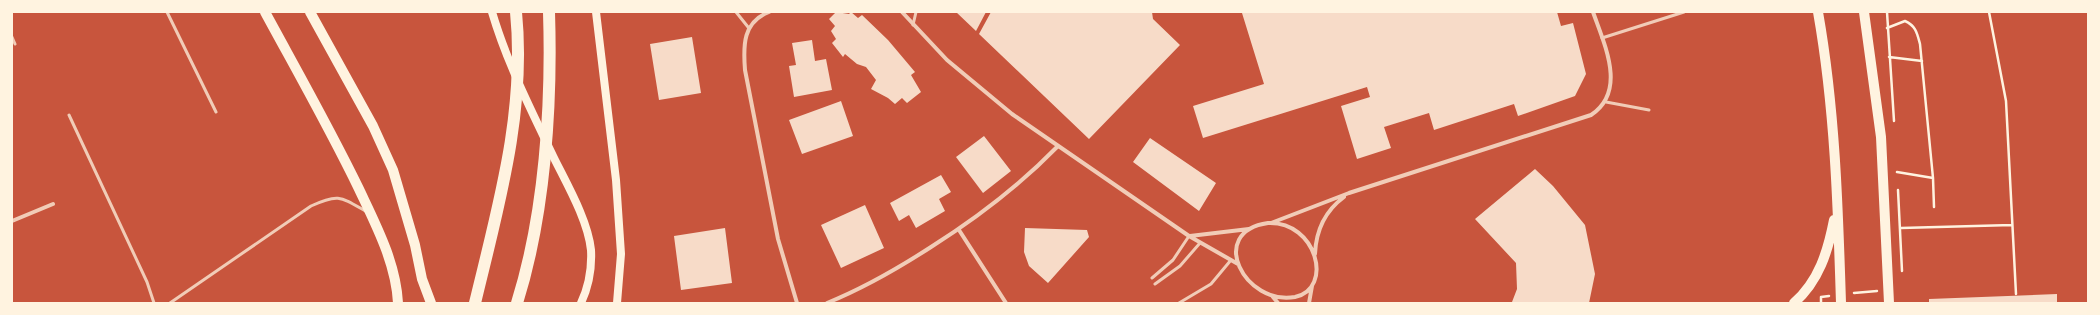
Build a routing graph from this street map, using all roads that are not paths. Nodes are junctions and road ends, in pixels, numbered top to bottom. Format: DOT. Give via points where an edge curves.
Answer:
graph roads {
  1 [pos="167,12"];
  2 [pos="266,12"];
  3 [pos="310,12"];
  4 [pos="492,12"];
  5 [pos="516,12"];
  6 [pos="549,12"];
  7 [pos="596,12"];
  8 [pos="736,12"];
  9 [pos="769,12"];
  10 [pos="902,12"];
  11 [pos="916,12"];
  12 [pos="1593,12"];
  13 [pos="1684,12"];
  14 [pos="1818,12"];
  15 [pos="1866,15"];
  16 [pos="914,25"];
  17 [pos="748,28"];
  18 [pos="12,37"];
  19 [pos="1602,38"];
  20 [pos="15,44"];
  21 [pos="1606,102"];
  22 [pos="1649,110"];
  23 [pos="216,112"];
  24 [pos="69,115"];
  25 [pos="1057,147"];
  26 [pos="1837,186"];
  27 [pos="1349,193"];
  28 [pos="54,204"];
  29 [pos="372,215"];
  30 [pos="12,221"];
  31 [pos="1271,223"];
  32 [pos="1249,229"];
  33 [pos="959,230"];
  34 [pos="1189,236"];
  35 [pos="1200,242"];
  36 [pos="1315,258"];
  37 [pos="1231,260"];
  38 [pos="1238,264"];
  39 [pos="1152,278"];
  40 [pos="1313,283"];
  41 [pos="1155,284"];
  42 [pos="1273,297"];
  43 [pos="1841,299"];
  44 [pos="154,303"];
  45 [pos="170,303"];
  46 [pos="398,303"];
  47 [pos="431,303"];
  48 [pos="475,303"];
  49 [pos="517,303"];
  50 [pos="581,303"];
  51 [pos="617,303"];
  52 [pos="797,303"];
  53 [pos="827,303"];
  54 [pos="1006,303"];
  55 [pos="1179,303"];
  56 [pos="1278,303"];
  57 [pos="1309,303"];
  58 [pos="1794,303"];
  59 [pos="1889,303"];
  1 -- 23 [label="lane"];
  2 -- 29 [label="main road"];
  3 -- 47 [label="main road" via="374,126 393,170 413,237 422,279"];
  4 -- 50 [label="main road" via="527,103 576,204 591,249 589,283"];
  5 -- 48 [label="highway" via="517,107 502,193"];
  6 -- 49 [label="highway" via="547,116 541,183"];
  7 -- 51 [label="main road" via="616,180 620,254"];
  8 -- 17 [label="lane"];
  9 -- 17 [label="street" via="761,15"];
  10 -- 16 [label="street"];
  11 -- 16 [label="lane"];
  12 -- 19 [label="street"];
  13 -- 19 [label="lane"];
  14 -- 26 [label="main road" via="1829,87"];
  15 -- 59 [label="main road" via="1881,138"];
  16 -- 25 [label="street" via="947,60 976,85"];
  17 -- 52 [label="street" via="744,45 745,70 778,239"];
  18 -- 20 [label="lane"];
  19 -- 21 [label="street" via="1612,80"];
  21 -- 22 [label="lane"];
  21 -- 27 [label="street" via="1591,115"];
  24 -- 44 [label="lane" via="147,282"];
  25 -- 33 [label="street" via="1014,188"];
  25 -- 34 [label="street"];
  26 -- 43 [label="main road"];
  26 -- 58 [label="main road" via="1834,219 1824,259 1817,276"];
  27 -- 31 [label="street"];
  27 -- 36 [label="street" via="1332,206 1324,218 1317,235"];
  28 -- 30 [label="street"];
  29 -- 45 [label="lane" via="339,197 311,206"];
  29 -- 46 [label="main road" via="393,270"];
  31 -- 32 [label="street" via="1259,224"];
  31 -- 36 [label="street" via="1284,224 1300,233 1310,245"];
  32 -- 34 [label="street"];
  32 -- 38 [label="street" via="1237,242"];
  33 -- 53 [label="street" via="878,280"];
  33 -- 54 [label="street"];
  34 -- 35 [label="street"];
  34 -- 39 [label="lane" via="1173,260"];
  35 -- 37 [label="street"];
  35 -- 41 [label="lane" via="1180,266"];
  36 -- 40 [label="street"];
  37 -- 38 [label="street"];
  37 -- 55 [label="lane" via="1211,284"];
  38 -- 42 [label="street" via="1254,286"];
  40 -- 42 [label="street" via="1299,296"];
  40 -- 57 [label="street"];
  42 -- 56 [label="street"];
}
